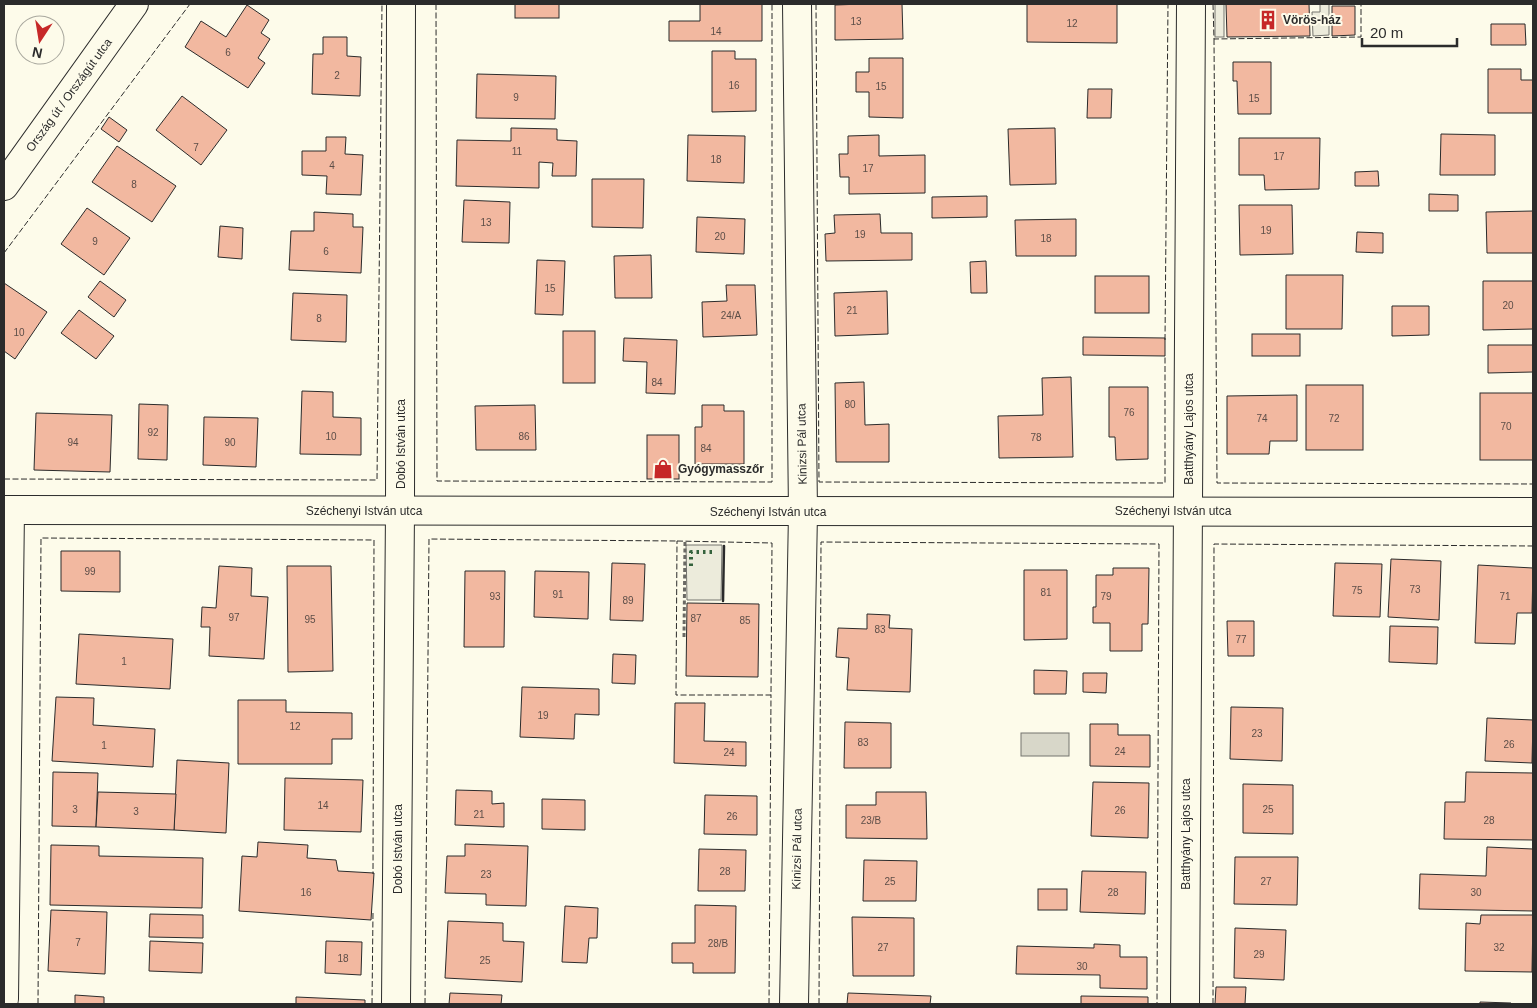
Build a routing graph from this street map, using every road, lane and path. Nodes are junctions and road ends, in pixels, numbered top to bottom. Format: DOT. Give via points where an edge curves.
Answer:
graph roads {
  1 [pos="134,4"];
  2 [pos="401,4"];
  3 [pos="797,4"];
  4 [pos="1191,4"];
  5 [pos="4,186"];
  6 [pos="7,510"];
  7 [pos="400,511"];
  8 [pos="1188,511"];
  9 [pos="685,512"];
  10 [pos="803,512"];
  11 [pos="1533,512"];
  12 [pos="684,637"];
  13 [pos="4,999"];
  14 [pos="396,1004"];
  15 [pos="794,1004"];
  16 [pos="1185,1004"];
  1 -- 5 [label="street, Ország út / Országút utca"];
  2 -- 7 [label="street, Dobó István utca"];
  3 -- 10 [label="street, Kinizsi Pál utca"];
  4 -- 8 [label="street, Batthyány Lajos utca"];
  6 -- 7 [label="street, Széchenyi István utca"];
  6 -- 13 [label="street"];
  7 -- 9 [label="street, Széchenyi István utca"];
  7 -- 14 [label="street, Dobó István utca"];
  8 -- 10 [label="street, Széchenyi István utca"];
  8 -- 11 [label="street, Széchenyi István utca"];
  8 -- 16 [label="street, Batthyány Lajos utca"];
  9 -- 10 [label="street, Széchenyi István utca"];
  9 -- 12 [label="path"];
  10 -- 15 [label="street, Kinizsi Pál utca"];
}
